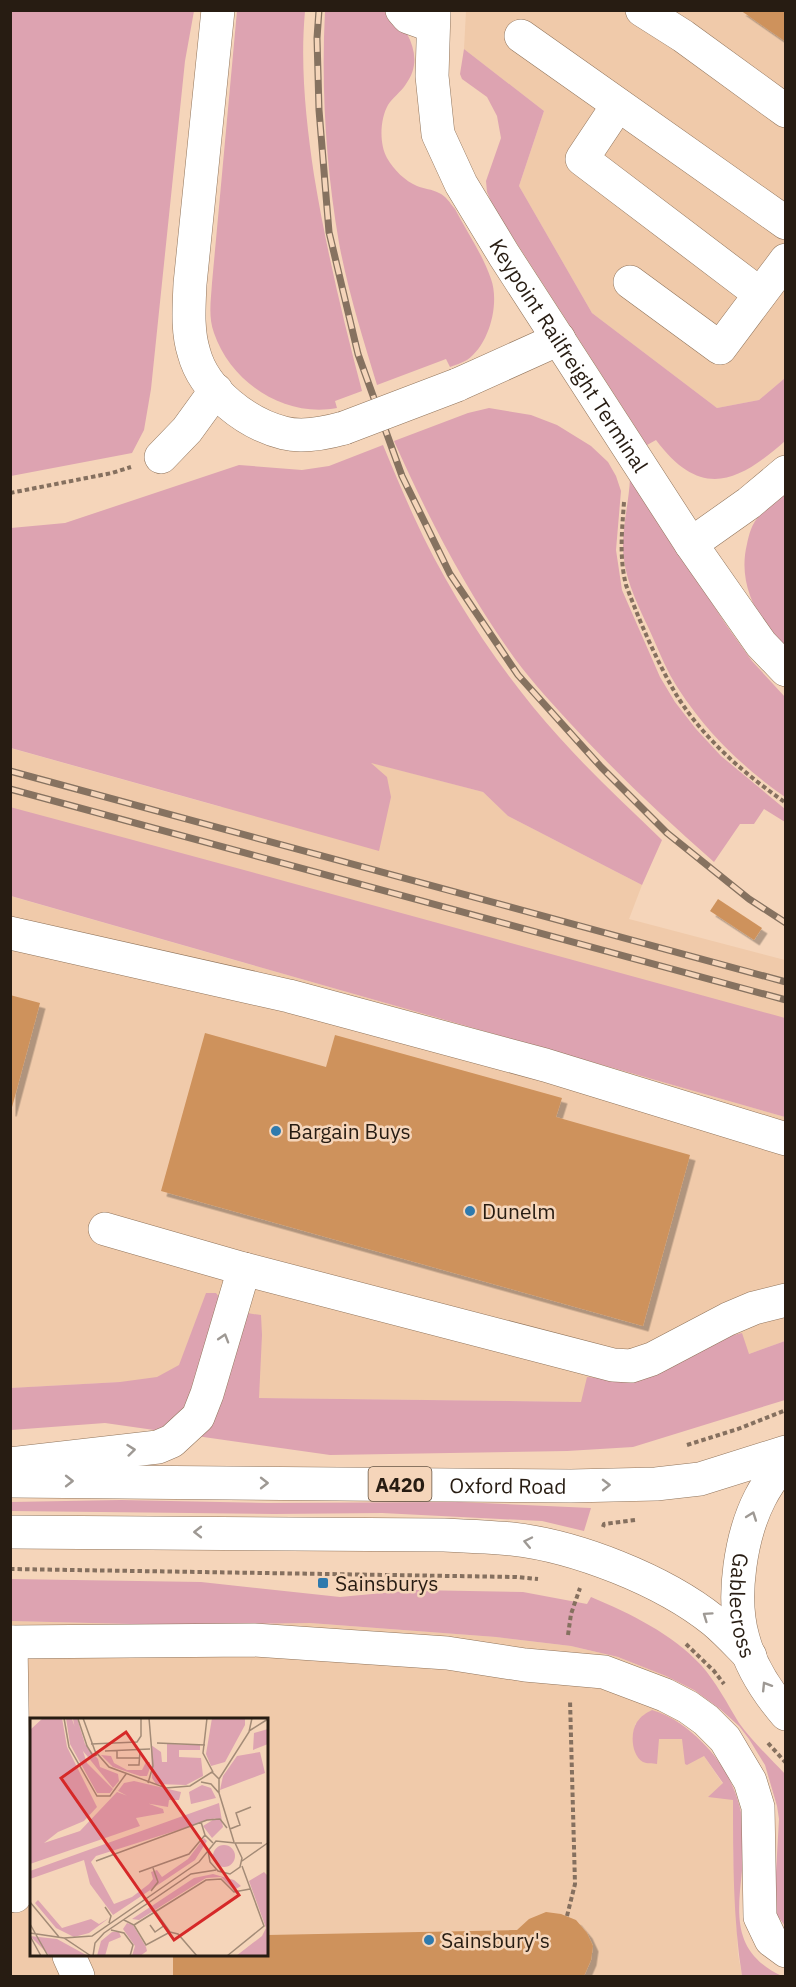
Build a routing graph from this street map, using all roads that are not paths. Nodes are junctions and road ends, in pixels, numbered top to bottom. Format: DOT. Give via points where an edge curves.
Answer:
graph roads {
  1 [pos="218,10"];
  2 [pos="402,10"];
  3 [pos="642,10"];
  4 [pos="433,18"];
  5 [pos="521,36"];
  6 [pos="618,105"];
  7 [pos="786,111"];
  8 [pos="786,223"];
  9 [pos="786,260"];
  10 [pos="630,282"];
  11 [pos="760,294"];
  12 [pos="559,339"];
  13 [pos="216,390"];
  14 [pos="161,457"];
  15 [pos="786,472"];
  16 [pos="691,544"];
  17 [pos="786,670"];
  18 [pos="10,933"];
  19 [pos="786,1139"];
  20 [pos="105,1229"];
  21 [pos="244,1269"];
  22 [pos="786,1300"];
  23 [pos="786,1452"];
  24 [pos="786,1460"];
  25 [pos="10,1464"];
  26 [pos="10,1481"];
  27 [pos="10,1532"];
  28 [pos="11,1642"];
  29 [pos="750,1656"];
  30 [pos="11,1724"];
  31 [pos="774,1725"];
  32 [pos="12,1798"];
  33 [pos="19,1901"];
  34 [pos="786,1951"];
  35 [pos="69,1957"];
  36 [pos="78,1977"];
  1 -- 13 [label="main road" via="189,310 194,354"];
  2 -- 4 [label="main road" via="408,17"];
  3 -- 7 [label="main road"];
  4 -- 12 [label="main road, Keypoint Railfreight Terminal" via="432,76 438,134 461,183"];
  5 -- 6 [label="main road"];
  6 -- 8 [label="main road"];
  6 -- 11 [label="main road" via="582,159"];
  9 -- 11 [label="main road"];
  10 -- 11 [label="main road" via="720,348"];
  12 -- 13 [label="main road, bridge" via="457,385 344,428 301,435 286,434 244,415"];
  12 -- 16 [label="main road, Keypoint Railfreight Terminal"];
  13 -- 14 [label="main road"];
  15 -- 16 [label="main road"];
  16 -- 17 [label="main road, Keypoint Railfreight Terminal" via="761,644"];
  18 -- 19 [label="main road" via="289,996 545,1065"];
  20 -- 21 [label="main road"];
  21 -- 22 [label="main road" via="613,1365 631,1366 652,1359 728,1319"];
  25 -- 21 [label="main road, one-way" via="158,1447 184,1432 198,1417 207,1394"];
  26 -- 23 [label="main road, Oxford Road / A420, one-way" via="657,1484 708,1477"];
  29 -- 24 [label="main road, Gablecross, one-way" via="739,1620 743,1551 761,1495"];
  29 -- 27 [label="main road, one-way" via="714,1621 644,1578 591,1558 514,1539 444,1535"];
  28 -- 30 [label="main road"];
  28 -- 34 [label="main road" via="220,1640 447,1653 604,1672 665,1695 706,1720 724,1739 750,1781 758,1807 760,1917 771,1940"];
  31 -- 29 [label="main road, Gablecross, one-way"];
  30 -- 32 [label="main road"];
  32 -- 33 [label="main road"];
  35 -- 36 [label="main road"];
}
